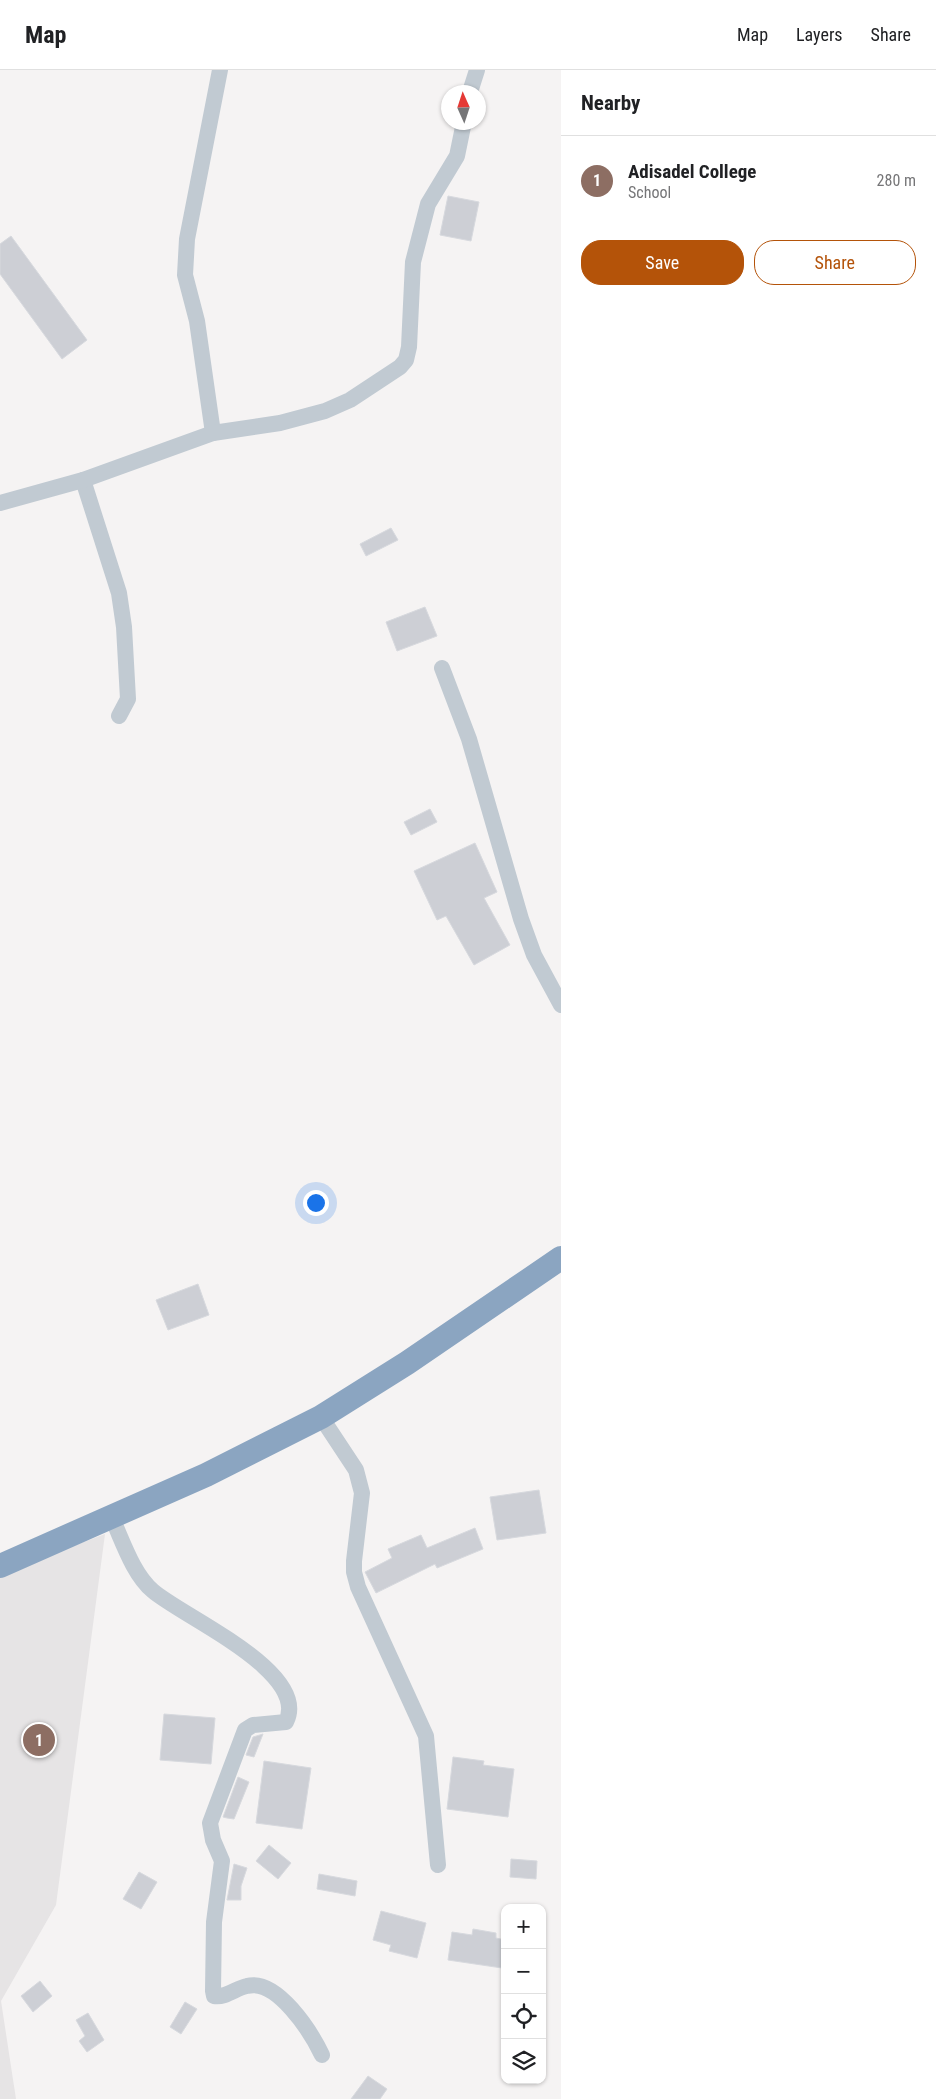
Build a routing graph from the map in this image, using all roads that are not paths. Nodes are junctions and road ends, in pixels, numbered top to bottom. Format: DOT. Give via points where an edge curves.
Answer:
graph roads {
  1 [pos="220,70"];
  2 [pos="477,70"];
  3 [pos="472,85"];
  4 [pos="462,130"];
  5 [pos="213,433"];
  6 [pos="83,480"];
  7 [pos="0,502"];
  8 [pos="442,668"];
  9 [pos="119,716"];
  10 [pos="561,1005"];
  11 [pos="561,1258"];
  12 [pos="321,1417"];
  13 [pos="112,1518"];
  14 [pos="0,1566"];
  15 [pos="438,1865"];
  16 [pos="322,2055"];
  1 -- 5 [label="street" via="185,260"];
  2 -- 3 [label="street"];
  4 -- 5 [label="street" via="457,156 428,204 413,262 406,360 350,400 325,411 280,423"];
  5 -- 6 [label="street"];
  6 -- 7 [label="street"];
  6 -- 9 [label="street" via="119,593 128,699"];
  8 -- 10 [label="street" via="469,739 520,919 534,955"];
  11 -- 12 [label="highway"];
  12 -- 13 [label="highway"];
  12 -- 15 [label="street" via="356,1470 362,1493 354,1561 358,1587 426,1736"];
  13 -- 14 [label="highway"];
  13 -- 16 [label="street" via="140,1577 152,1590 264,1665 282,1687 288,1702 286,1722 253,1725 245,1730 210,1823 222,1862 214,1922 213,1991 214,1996 221,1997 248,1985 265,1986 279,1995"];
}
